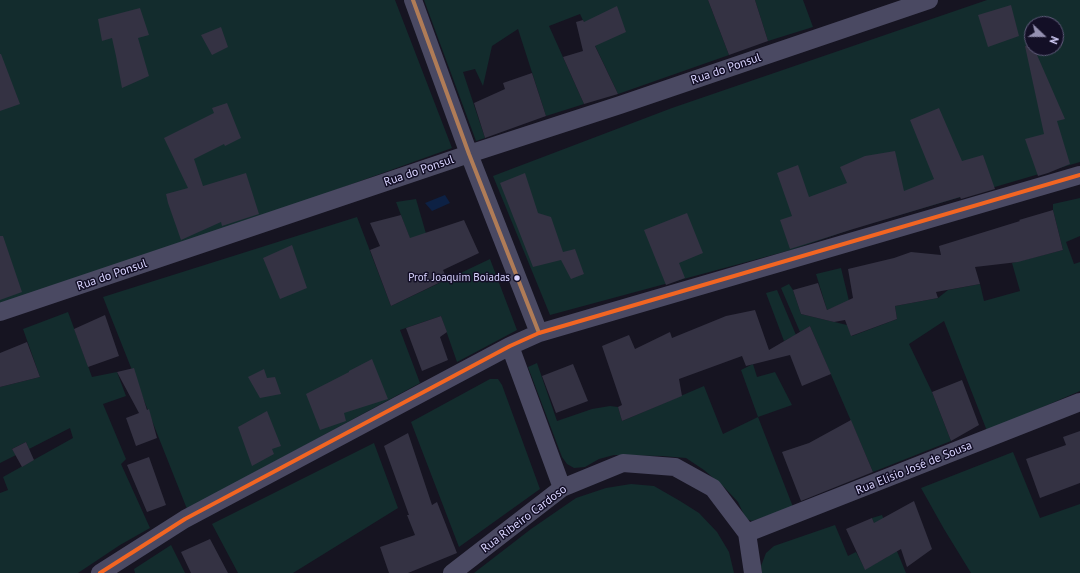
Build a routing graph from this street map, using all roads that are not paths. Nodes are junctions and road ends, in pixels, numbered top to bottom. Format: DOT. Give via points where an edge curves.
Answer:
graph roads {
  1 [pos="412,0"];
  2 [pos="929,0"];
  3 [pos="469,154"];
  4 [pos="1080,175"];
  5 [pos="0,312"];
  6 [pos="539,333"];
  7 [pos="510,346"];
  8 [pos="1080,402"];
  9 [pos="562,488"];
  10 [pos="747,533"];
  11 [pos="100,573"];
  12 [pos="452,573"];
  13 [pos="754,573"];
  1 -- 3 [label="street"];
  2 -- 3 [label="street, Rua do Ponsul"];
  3 -- 5 [label="street, Rua do Ponsul"];
  3 -- 6 [label="street"];
  4 -- 6 [label="street"];
  6 -- 7 [label="street"];
  7 -- 9 [label="street"];
  7 -- 11 [label="street" via="185,520"];
  8 -- 10 [label="street, Rua Elísio José de Sousa"];
  9 -- 10 [label="street, Rua Ribeiro Cardoso" via="622,463 675,467 713,488"];
  9 -- 12 [label="street, Rua Ribeiro Cardoso"];
  10 -- 13 [label="street, Rua Ribeiro Cardoso"];
}
